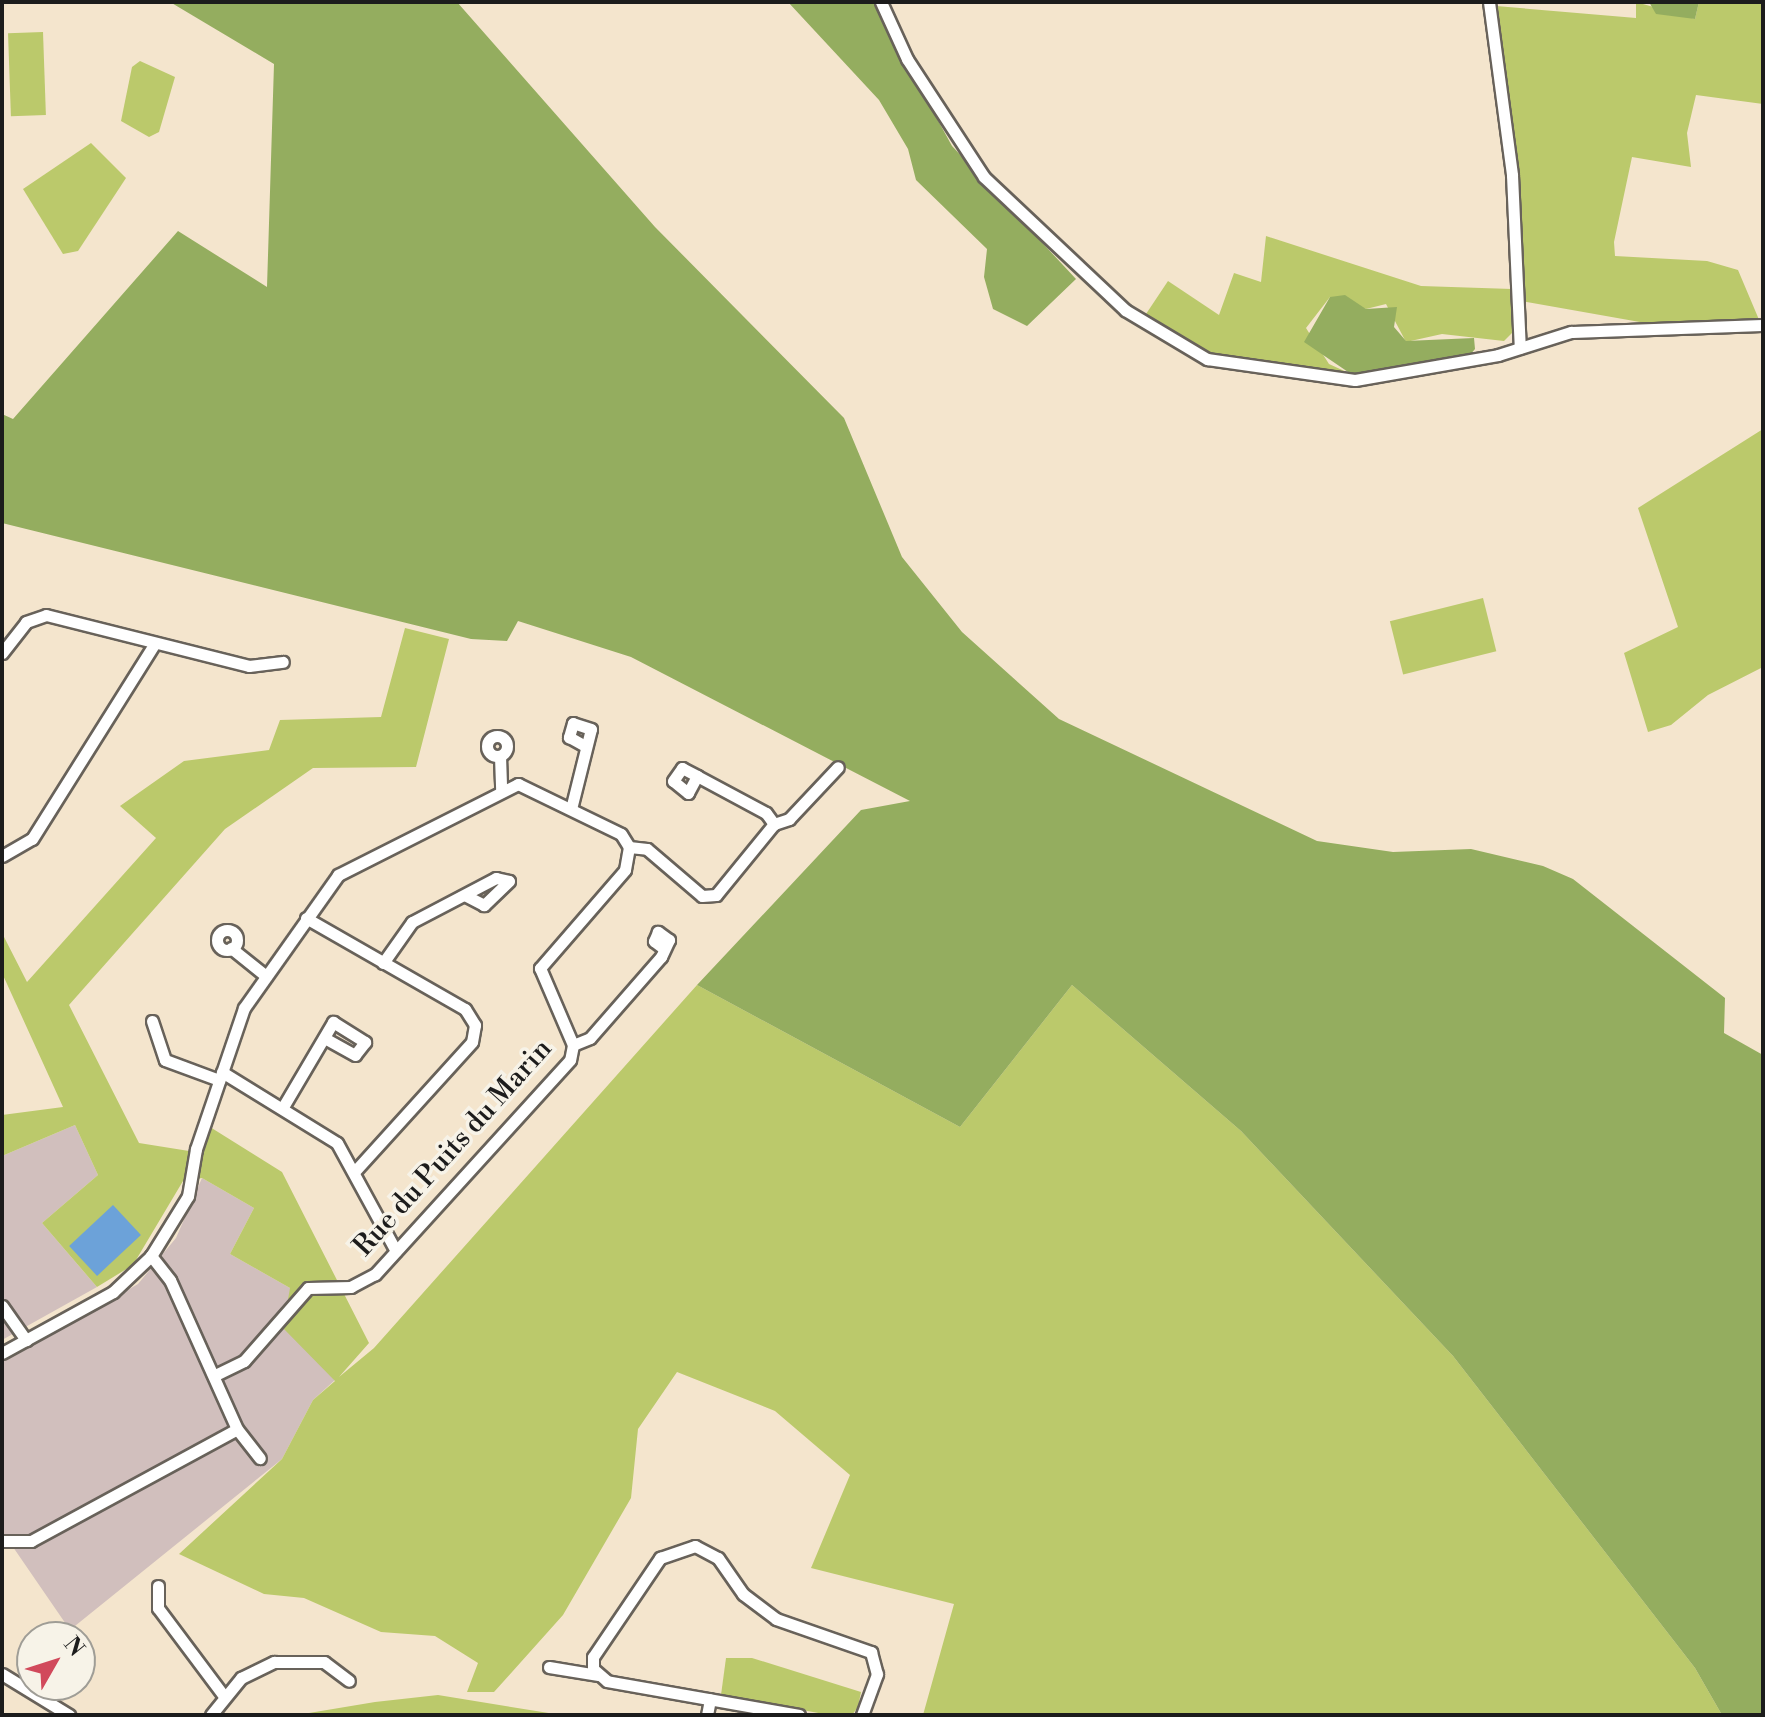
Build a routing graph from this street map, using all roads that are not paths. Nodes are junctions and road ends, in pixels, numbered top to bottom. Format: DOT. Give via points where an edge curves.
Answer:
graph roads {
  1 [pos="881,2"];
  2 [pos="1489,2"];
  3 [pos="1763,325"];
  4 [pos="1520,348"];
  5 [pos="155,643"];
  6 [pos="2,653"];
  7 [pos="283,662"];
  8 [pos="585,746"];
  9 [pos="500,756"];
  10 [pos="838,767"];
  11 [pos="697,776"];
  12 [pos="501,790"];
  13 [pos="572,805"];
  14 [pos="774,824"];
  15 [pos="629,847"];
  16 [pos="2,856"];
  17 [pos="466,896"];
  18 [pos="306,918"];
  19 [pos="662,947"];
  20 [pos="231,948"];
  21 [pos="383,963"];
  22 [pos="266,976"];
  23 [pos="152,1021"];
  24 [pos="324,1038"];
  25 [pos="573,1045"];
  26 [pos="221,1076"];
  27 [pos="283,1107"];
  28 [pos="355,1171"];
  29 [pos="396,1251"];
  30 [pos="151,1256"];
  31 [pos="2,1306"];
  32 [pos="26,1340"];
  33 [pos="2,1353"];
  34 [pos="215,1375"];
  35 [pos="237,1429"];
  36 [pos="260,1458"];
  37 [pos="7,1542"];
  38 [pos="158,1586"];
  39 [pos="549,1667"];
  40 [pos="2,1674"];
  41 [pos="598,1675"];
  42 [pos="349,1681"];
  43 [pos="223,1695"];
  44 [pos="710,1699"];
  45 [pos="69,1715"];
  46 [pos="211,1715"];
  47 [pos="707,1715"];
  48 [pos="799,1715"];
  49 [pos="862,1715"];
  1 -- 4 [label="street" via="915,71 984,177 1092,283 1179,346 1231,366 1355,380"];
  2 -- 4 [label="street" via="1512,175"];
  3 -- 4 [label="street" via="1571,332"];
  5 -- 6 [label="street" via="62,617 34,616"];
  5 -- 7 [label="street" via="249,666"];
  5 -- 16 [label="street" via="32,839"];
  8 -- 13 [label="street"];
  9 -- 12 [label="street"];
  10 -- 14 [label="street" via="789,819"];
  11 -- 14 [label="street"];
  12 -- 13 [label="street" via="535,787"];
  12 -- 18 [label="street" via="343,871"];
  13 -- 15 [label="street"];
  14 -- 15 [label="street" via="769,839 709,896 647,849"];
  15 -- 25 [label="street, Rue du Puits du Marin" via="625,870 540,968"];
  17 -- 21 [label="street" via="406,926"];
  18 -- 21 [label="street"];
  18 -- 22 [label="street"];
  19 -- 25 [label="street" via="590,1038"];
  20 -- 22 [label="street"];
  21 -- 28 [label="street" via="465,1009 475,1035"];
  22 -- 26 [label="street" via="244,1008"];
  23 -- 26 [label="street" via="165,1060"];
  24 -- 27 [label="street"];
  25 -- 29 [label="street, Rue du Puits du Marin" via="570,1060"];
  26 -- 27 [label="street"];
  26 -- 30 [label="street" via="188,1196"];
  27 -- 28 [label="street" via="329,1136"];
  28 -- 29 [label="street"];
  29 -- 34 [label="street, Rue du Puits du Marin" via="363,1283 308,1288 244,1361"];
  30 -- 32 [label="street" via="113,1292"];
  30 -- 34 [label="street" via="170,1280"];
  31 -- 32 [label="street"];
  32 -- 33 [label="street"];
  34 -- 35 [label="street"];
  35 -- 36 [label="street"];
  35 -- 37 [label="street" via="31,1541"];
  38 -- 43 [label="street" via="158,1608"];
  39 -- 41 [label="street"];
  40 -- 45 [label="street"];
  41 -- 44 [label="street"];
  41 -- 49 [label="street" via="593,1657 655,1563 675,1548 695,1546 718,1558 743,1594 776,1619 871,1652 877,1674"];
  42 -- 43 [label="street" via="336,1666 287,1660 252,1671"];
  43 -- 46 [label="street"];
  44 -- 47 [label="street"];
  44 -- 48 [label="street"];
}
